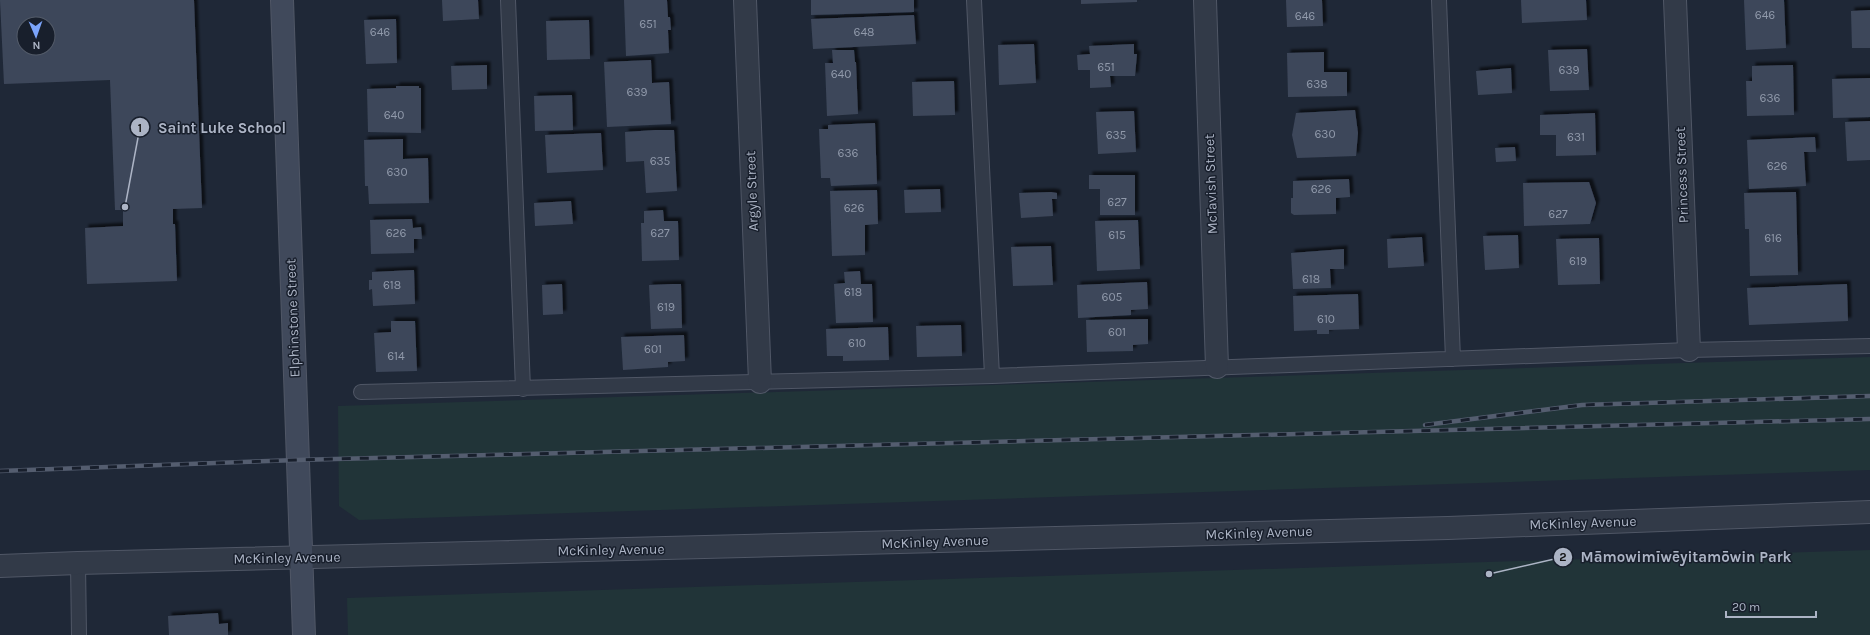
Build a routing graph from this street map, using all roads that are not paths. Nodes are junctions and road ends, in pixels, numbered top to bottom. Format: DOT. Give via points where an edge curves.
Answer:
graph roads {
  1 [pos="282,0"];
  2 [pos="508,0"];
  3 [pos="745,0"];
  4 [pos="974,0"];
  5 [pos="1204,0"];
  6 [pos="1439,0"];
  7 [pos="1675,0"];
  8 [pos="1870,346"];
  9 [pos="1689,350"];
  10 [pos="1453,359"];
  11 [pos="1216,367"];
  12 [pos="992,376"];
  13 [pos="760,382"];
  14 [pos="523,389"];
  15 [pos="360,392"];
  16 [pos="1870,512"];
  17 [pos="301,558"];
  18 [pos="78,563"];
  19 [pos="0,566"];
  20 [pos="79,635"];
  21 [pos="304,635"];
  1 -- 17 [label="street, Elphinstone Street"];
  2 -- 14 [label="lane"];
  3 -- 13 [label="street, Argyle Street"];
  4 -- 12 [label="lane"];
  5 -- 11 [label="street, McTavish Street"];
  6 -- 10 [label="lane"];
  7 -- 9 [label="street, Princess Street"];
  8 -- 9 [label="lane"];
  9 -- 10 [label="lane"];
  10 -- 11 [label="lane"];
  11 -- 12 [label="lane"];
  12 -- 13 [label="lane"];
  13 -- 14 [label="lane"];
  14 -- 15 [label="lane"];
  16 -- 17 [label="street, McKinley Avenue" via="1448,528"];
  17 -- 18 [label="street, McKinley Avenue"];
  17 -- 21 [label="street, Elphinstone Street"];
  18 -- 19 [label="street, McKinley Avenue"];
  18 -- 20 [label="lane"];
}
